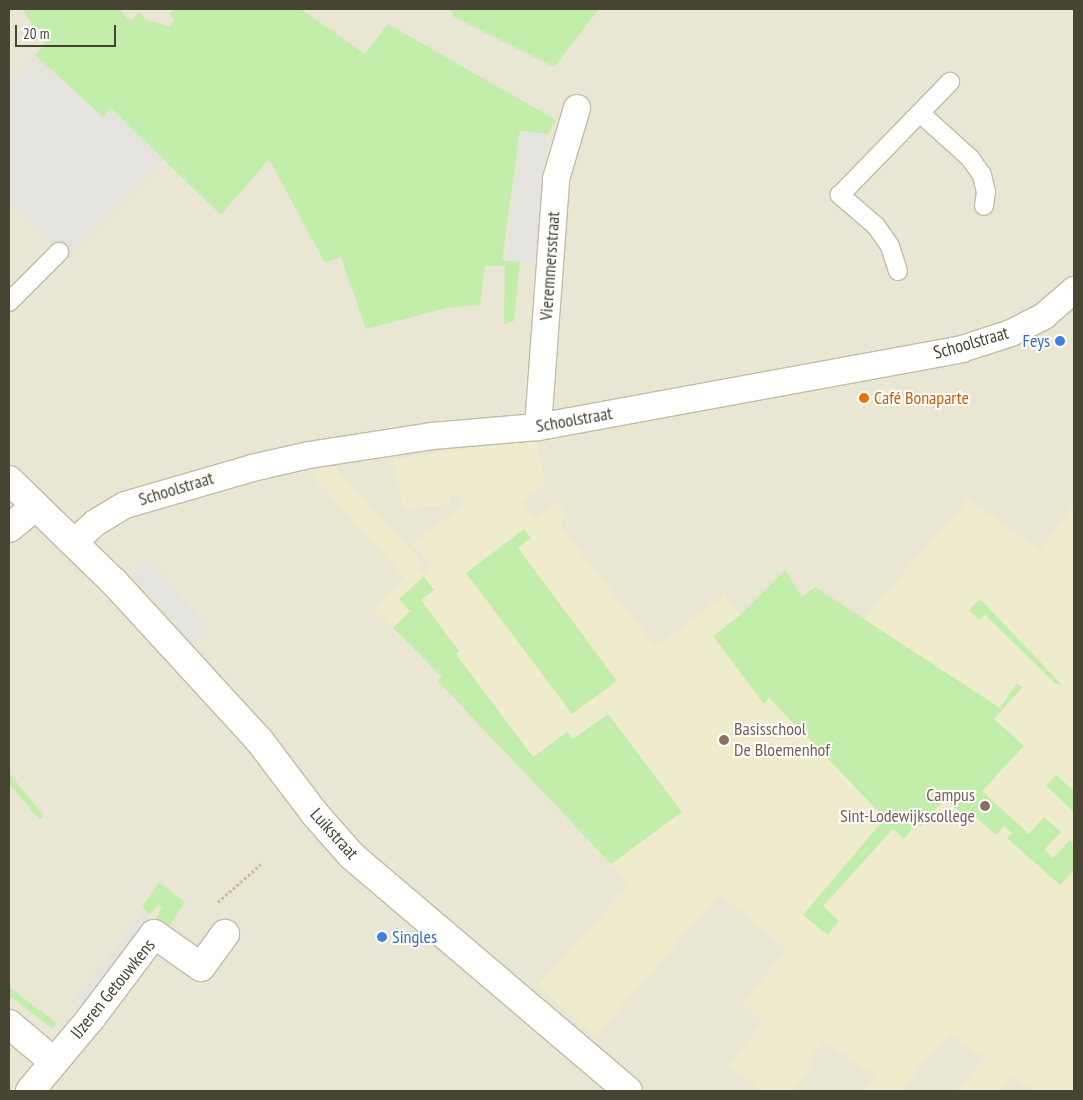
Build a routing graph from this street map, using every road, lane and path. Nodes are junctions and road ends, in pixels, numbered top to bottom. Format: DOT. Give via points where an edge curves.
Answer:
graph roads {
  1 [pos="950,82"];
  2 [pos="577,108"];
  3 [pos="920,113"];
  4 [pos="984,206"];
  5 [pos="59,252"];
  6 [pos="898,272"];
  7 [pos="1072,297"];
  8 [pos="9,302"];
  9 [pos="538,427"];
  10 [pos="9,480"];
  11 [pos="35,507"];
  12 [pos="9,528"];
  13 [pos="73,543"];
  14 [pos="225,934"];
  15 [pos="9,1024"];
  16 [pos="53,1061"];
  17 [pos="30,1091"];
  18 [pos="628,1091"];
  1 -- 3 [label="lane"];
  2 -- 9 [label="street, Vieremmersstraat" via="556,179"];
  3 -- 4 [label="lane" via="970,158 982,175 986,192"];
  3 -- 6 [label="lane" via="840,195 876,226 890,246"];
  5 -- 8 [label="lane"];
  7 -- 9 [label="street, Schoolstraat" via="1011,333 962,349 915,350"];
  9 -- 13 [label="street, Schoolstraat" via="370,444 252,468 125,505 95,523"];
  10 -- 11 [label="street, Luikstraat"];
  11 -- 12 [label="street"];
  11 -- 13 [label="street, Luikstraat"];
  13 -- 18 [label="street, Luikstraat" via="116,583 259,740 315,814 352,856 381,884"];
  14 -- 16 [label="street, IJzeren Getouwkens" via="201,967 154,934 91,1018"];
  15 -- 16 [label="street"];
  16 -- 17 [label="street, IJzeren Getouwkens"];
}
